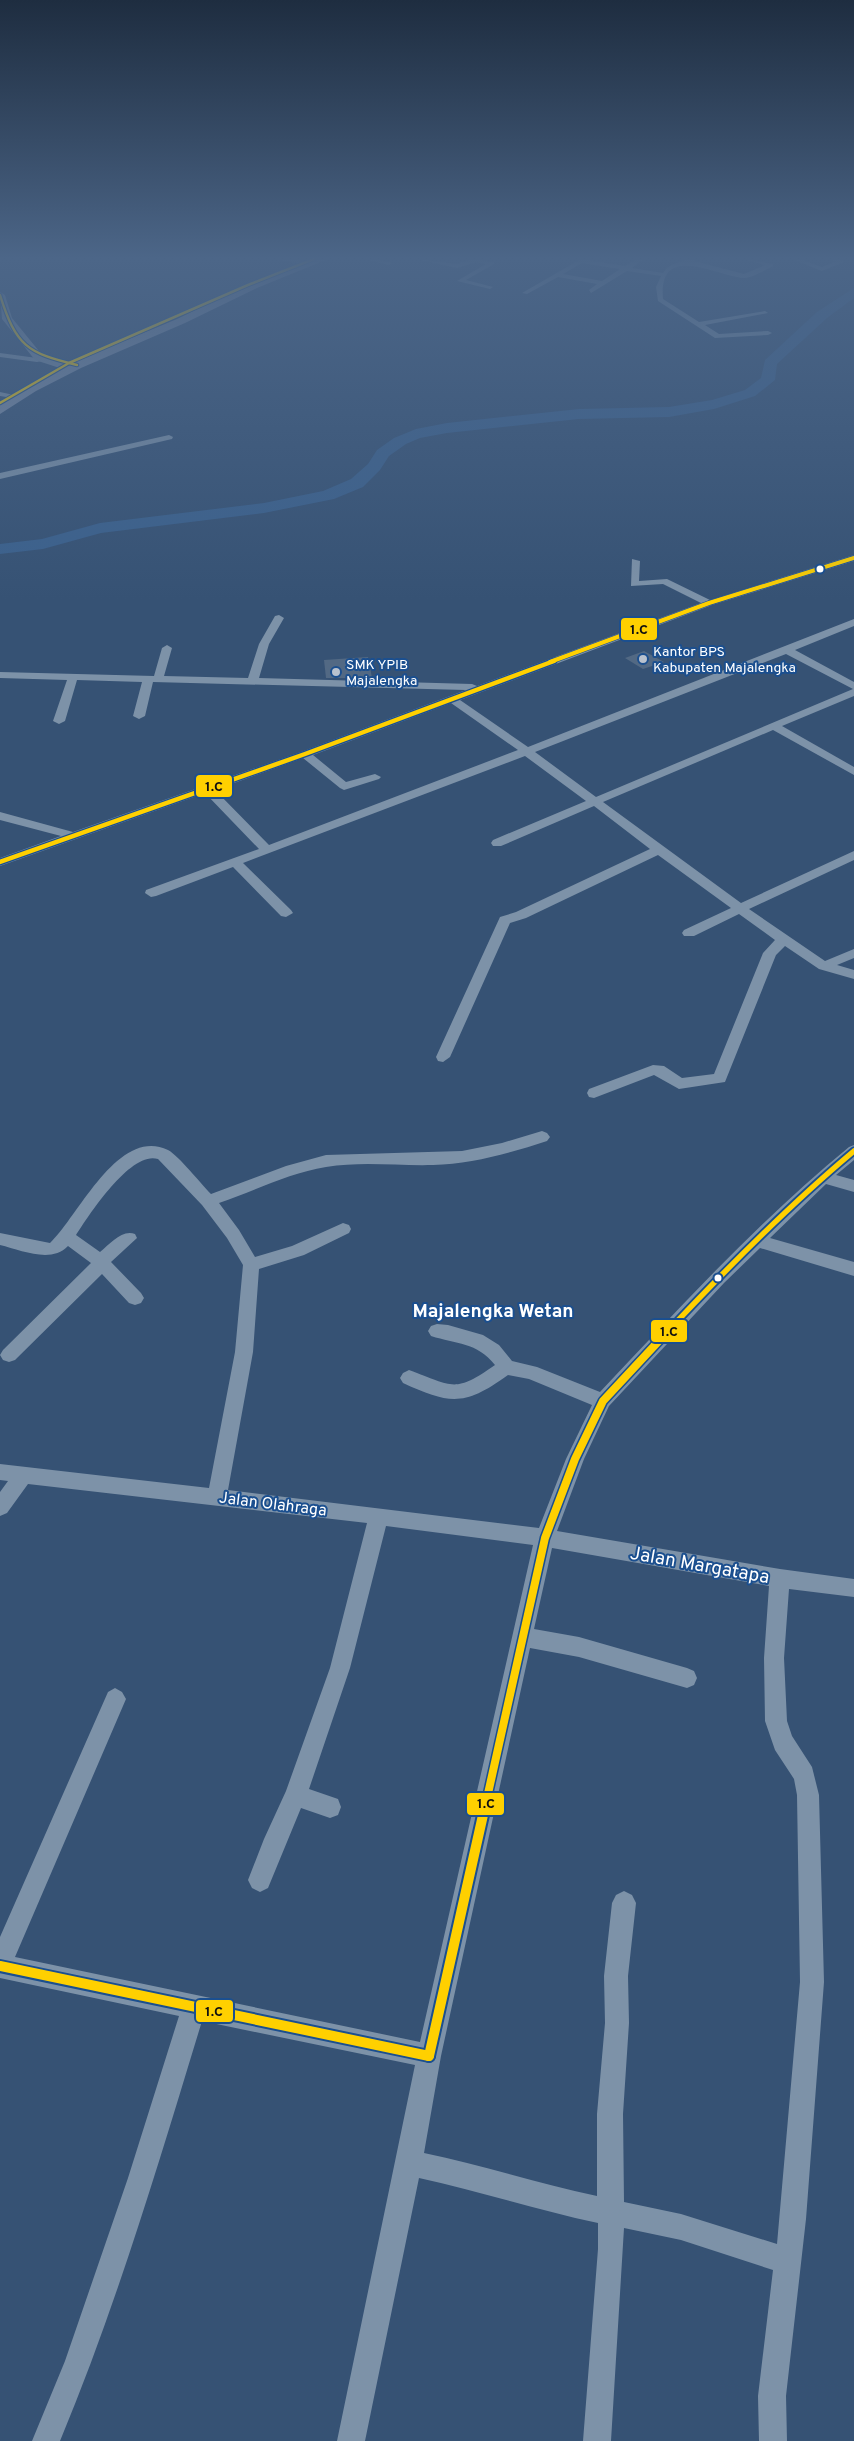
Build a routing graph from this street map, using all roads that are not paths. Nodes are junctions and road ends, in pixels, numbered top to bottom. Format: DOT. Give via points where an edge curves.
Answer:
graph roads {
  1 [pos="54,373"];
  2 [pos="10,396"];
  3 [pos="0,403"];
  4 [pos="0,410"];
  5 [pos="169,438"];
  6 [pos="0,476"];
  7 [pos="854,558"];
  8 [pos="635,561"];
  9 [pos="709,603"];
  10 [pos="279,618"];
  11 [pos="854,622"];
  12 [pos="167,648"];
  13 [pos="787,650"];
  14 [pos="0,675"];
  15 [pos="73,677"];
  16 [pos="153,679"];
  17 [pos="252,683"];
  18 [pos="854,686"];
  19 [pos="480,688"];
  20 [pos="854,692"];
  21 [pos="452,699"];
  22 [pos="139,716"];
  23 [pos="59,721"];
  24 [pos="775,727"];
  25 [pos="528,750"];
  26 [pos="304,754"];
  27 [pos="854,772"];
  28 [pos="375,777"];
  29 [pos="206,788"];
  30 [pos="595,800"];
  31 [pos="0,816"];
  32 [pos="75,836"];
  33 [pos="497,843"];
  34 [pos="660,849"];
  35 [pos="267,850"];
  36 [pos="854,855"];
  37 [pos="0,862"];
  38 [pos="235,862"];
  39 [pos="151,893"];
  40 [pos="740,909"];
  41 [pos="286,913"];
  42 [pos="689,933"];
  43 [pos="783,940"];
  44 [pos="854,953"];
  45 [pos="824,966"];
  46 [pos="854,975"];
  47 [pos="443,1057"];
  48 [pos="594,1093"];
  49 [pos="542,1137"];
  50 [pos="854,1151"];
  51 [pos="823,1177"];
  52 [pos="854,1186"];
  53 [pos="208,1202"];
  54 [pos="343,1229"];
  55 [pos="66,1236"];
  56 [pos="129,1238"];
  57 [pos="0,1239"];
  58 [pos="757,1241"];
  59 [pos="101,1262"];
  60 [pos="251,1266"];
  61 [pos="854,1269"];
  62 [pos="135,1298"];
  63 [pos="437,1331"];
  64 [pos="9,1355"];
  65 [pos="506,1367"];
  66 [pos="409,1378"];
  67 [pos="603,1401"];
  68 [pos="0,1472"];
  69 [pos="24,1474"];
  70 [pos="217,1497"];
  71 [pos="0,1507"];
  72 [pos="379,1516"];
  73 [pos="545,1538"];
  74 [pos="780,1578"];
  75 [pos="854,1588"];
  76 [pos="522,1637"];
  77 [pos="687,1678"];
  78 [pos="115,1699"];
  79 [pos="296,1795"];
  80 [pos="330,1807"];
  81 [pos="260,1880"];
  82 [pos="624,1903"];
  83 [pos="0,1966"];
  84 [pos="194,2007"];
  85 [pos="429,2056"];
  86 [pos="409,2162"];
  87 [pos="611,2212"];
  88 [pos="788,2261"];
  89 [pos="46,2441"];
  90 [pos="351,2441"];
  91 [pos="597,2441"];
  92 [pos="773,2441"];
  1 -- 2 [label="main road"];
  2 -- 3 [label="main road"];
  2 -- 4 [label="main road"];
  5 -- 6 [label="street"];
  7 -- 9 [label="street"];
  8 -- 9 [label="street" via="634,584 664,581"];
  9 -- 19 [label="street"];
  10 -- 17 [label="street" via="264,644"];
  11 -- 13 [label="street"];
  12 -- 16 [label="street"];
  13 -- 18 [label="street"];
  13 -- 25 [label="street"];
  14 -- 15 [label="street"];
  15 -- 16 [label="street"];
  15 -- 23 [label="street"];
  16 -- 17 [label="street"];
  16 -- 22 [label="street"];
  17 -- 19 [label="street"];
  19 -- 21 [label="street"];
  20 -- 24 [label="street"];
  21 -- 25 [label="street"];
  21 -- 26 [label="street"];
  24 -- 27 [label="street"];
  24 -- 30 [label="street"];
  25 -- 30 [label="street"];
  25 -- 35 [label="street"];
  26 -- 28 [label="street" via="344,786"];
  26 -- 29 [label="street"];
  29 -- 32 [label="street"];
  29 -- 35 [label="street"];
  30 -- 33 [label="street"];
  30 -- 34 [label="street"];
  31 -- 32 [label="street"];
  32 -- 37 [label="street"];
  34 -- 40 [label="street"];
  34 -- 47 [label="street" via="521,916 505,920"];
  35 -- 38 [label="street"];
  36 -- 40 [label="street"];
  38 -- 39 [label="street"];
  38 -- 41 [label="street"];
  40 -- 42 [label="street"];
  40 -- 43 [label="street"];
  43 -- 45 [label="street"];
  43 -- 48 [label="street" via="770,953 720,1078 678,1084 664,1073 653,1070"];
  44 -- 45 [label="street"];
  45 -- 46 [label="street"];
  49 -- 53 [label="street" via="500,1151 453,1157 341,1159 303,1167"];
  50 -- 51 [label="street"];
  51 -- 52 [label="street"];
  51 -- 58 [label="street"];
  53 -- 55 [label="street" via="164,1155 146,1152 111,1178"];
  53 -- 60 [label="street" via="234,1234"];
  54 -- 60 [label="street" via="326,1239"];
  55 -- 57 [label="street" via="50,1250"];
  55 -- 59 [label="street"];
  56 -- 59 [label="street"];
  58 -- 61 [label="street"];
  58 -- 67 [label="street"];
  59 -- 62 [label="street"];
  59 -- 64 [label="street"];
  60 -- 70 [label="street" via="244,1352"];
  63 -- 65 [label="street" via="478,1340 499,1354"];
  65 -- 66 [label="street" via="474,1389 457,1393 429,1387"];
  65 -- 67 [label="street" via="531,1372"];
  67 -- 73 [label="street" via="575,1459"];
  68 -- 69 [label="street, Jalan Olahraga"];
  69 -- 70 [label="street, Jalan Olahraga"];
  69 -- 71 [label="street"];
  70 -- 72 [label="street, Jalan Olahraga"];
  72 -- 73 [label="street, Jalan Olahraga"];
  72 -- 79 [label="street" via="340,1668"];
  73 -- 74 [label="street, Jalan Margatapa"];
  73 -- 76 [label="street"];
  74 -- 75 [label="street, Jalan Margatapa"];
  74 -- 88 [label="street" via="774,1658 776,1721 783,1742 804,1775 808,1794 812,1982"];
  76 -- 77 [label="street" via="579,1647"];
  76 -- 85 [label="street"];
  78 -- 83 [label="street"];
  79 -- 80 [label="street"];
  79 -- 81 [label="street"];
  82 -- 87 [label="street" via="616,1976 617,2023 610,2114"];
  83 -- 84 [label="street"];
  84 -- 85 [label="street"];
  84 -- 89 [label="street" via="80,2362"];
  85 -- 86 [label="street"];
  86 -- 87 [label="street" via="539,2197"];
  86 -- 90 [label="street"];
  87 -- 88 [label="street" via="680,2227"];
  87 -- 91 [label="street"];
  88 -- 92 [label="street" via="772,2396"];
}
